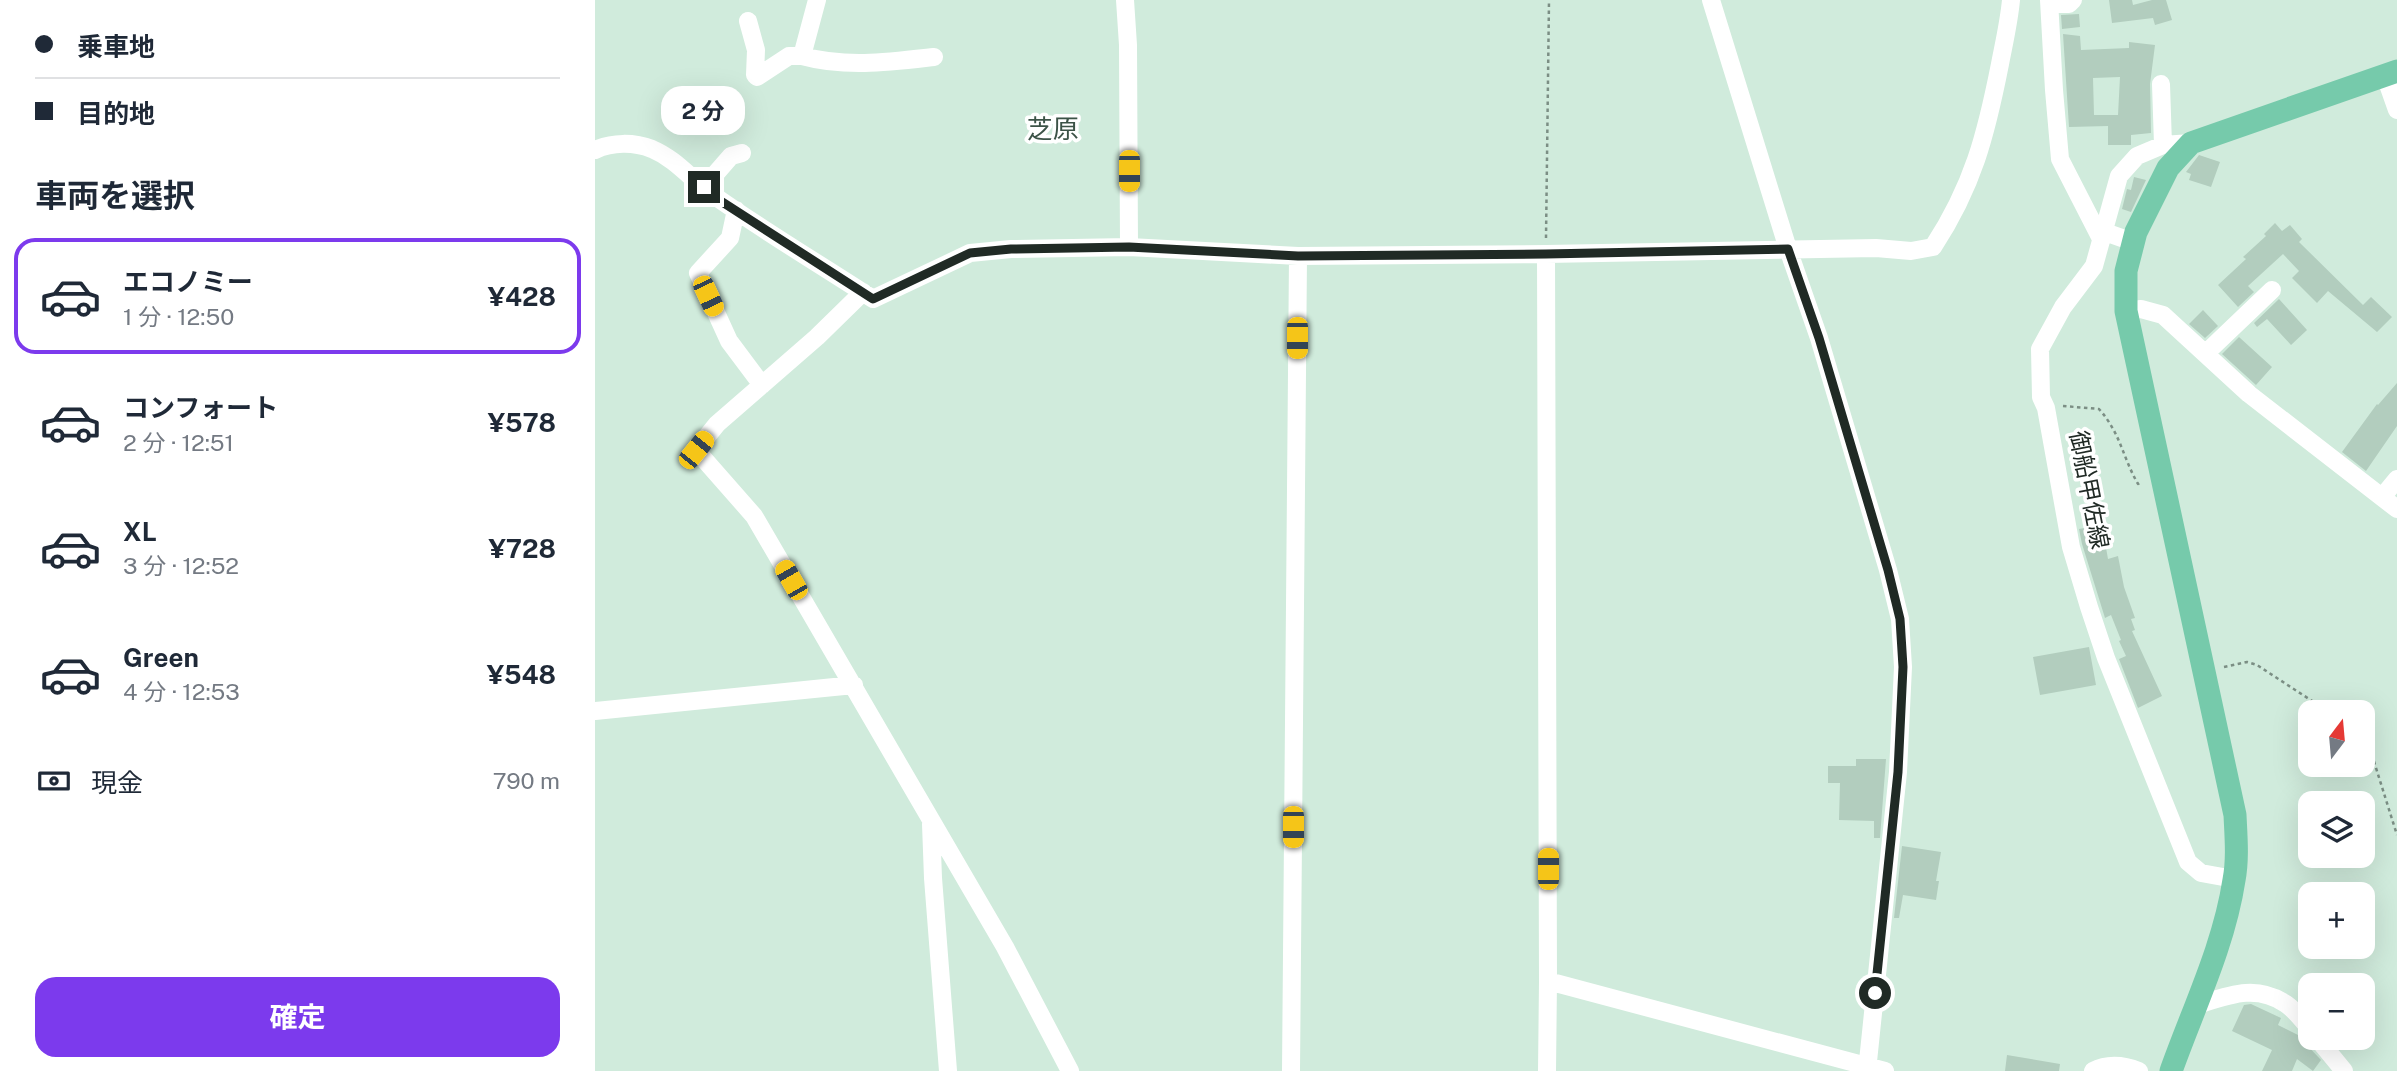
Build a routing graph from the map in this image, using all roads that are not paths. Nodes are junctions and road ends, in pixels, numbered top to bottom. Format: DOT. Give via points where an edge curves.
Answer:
graph roads {
  1 [pos="817,0"];
  2 [pos="1125,0"];
  3 [pos="1710,0"];
  4 [pos="2011,0"];
  5 [pos="2073,0"];
  6 [pos="2050,2"];
  7 [pos="748,21"];
  8 [pos="802,56"];
  9 [pos="934,57"];
  10 [pos="2391,74"];
  11 [pos="2161,83"];
  12 [pos="2397,110"];
  13 [pos="2191,143"];
  14 [pos="2163,145"];
  15 [pos="595,150"];
  16 [pos="741,153"];
  17 [pos="704,187"];
  18 [pos="736,210"];
  19 [pos="2101,234"];
  20 [pos="2133,242"];
  21 [pos="1129,247"];
  22 [pos="1788,249"];
  23 [pos="1546,254"];
  24 [pos="1298,256"];
  25 [pos="2272,290"];
  26 [pos="863,292"];
  27 [pos="2126,311"];
  28 [pos="2206,353"];
  29 [pos="762,385"];
  30 [pos="2397,479"];
  31 [pos="2383,496"];
  32 [pos="2397,509"];
  33 [pos="854,685"];
  34 [pos="595,711"];
  35 [pos="931,821"];
  36 [pos="2234,879"];
  37 [pos="1548,981"];
  38 [pos="2194,1006"];
  39 [pos="2298,1016"];
  40 [pos="2327,1050"];
  41 [pos="1873,1069"];
  42 [pos="948,1071"];
  43 [pos="1070,1071"];
  44 [pos="1291,1071"];
  45 [pos="1547,1071"];
  46 [pos="2093,1071"];
  47 [pos="2139,1071"];
  48 [pos="2171,1071"];
  49 [pos="2344,1071"];
  1 -- 8 [label="street"];
  2 -- 21 [label="street"];
  3 -- 22 [label="street"];
  4 -- 22 [label="street" via="1987,131 1965,191 1933,247 1911,251"];
  5 -- 6 [label="street" via="2069,4"];
  6 -- 19 [label="street" via="2060,159"];
  7 -- 8 [label="street" via="757,77 789,56"];
  8 -- 9 [label="street" via="824,62 880,64"];
  10 -- 12 [label="street"];
  10 -- 13 [label="main road, 御船甲佐線"];
  11 -- 14 [label="street"];
  13 -- 14 [label="street, 御船甲佐線"];
  13 -- 20 [label="main road" via="2168,168"];
  14 -- 19 [label="street, 御船甲佐線" via="2137,156 2119,176"];
  15 -- 17 [label="street" via="625,144 650,148 673,159"];
  16 -- 17 [label="street" via="731,156"];
  17 -- 18 [label="street"];
  18 -- 26 [label="street"];
  18 -- 29 [label="street" via="730,238 698,274 729,341"];
  19 -- 20 [label="street"];
  19 -- 36 [label="street, 御船甲佐線" via="2094,266 2063,307 2040,349 2041,397 2071,547 2106,658 2188,862 2201,873"];
  20 -- 27 [label="main road" via="2126,271"];
  21 -- 24 [label="street"];
  21 -- 26 [label="street" via="970,253 873,299"];
  22 -- 23 [label="street"];
  22 -- 41 [label="street" via="1819,338 1900,619 1903,667 1898,772"];
  23 -- 24 [label="street"];
  23 -- 37 [label="street"];
  24 -- 44 [label="street"];
  25 -- 28 [label="street"];
  26 -- 29 [label="street"];
  27 -- 28 [label="street" via="2152,310 2163,315"];
  27 -- 36 [label="main road" via="2235,815"];
  28 -- 31 [label="street" via="2249,394"];
  29 -- 33 [label="street" via="717,424 696,450 754,516"];
  30 -- 31 [label="street"];
  31 -- 32 [label="street"];
  33 -- 34 [label="street"];
  33 -- 35 [label="street"];
  35 -- 42 [label="street"];
  35 -- 43 [label="street"];
  36 -- 38 [label="main road" via="2216,951"];
  37 -- 41 [label="street"];
  37 -- 45 [label="street"];
  38 -- 39 [label="street" via="2242,992 2256,993 2288,1005"];
  38 -- 48 [label="main road"];
  40 -- 49 [label="street"];
  46 -- 47 [label="street" via="2123,1065"];
}
